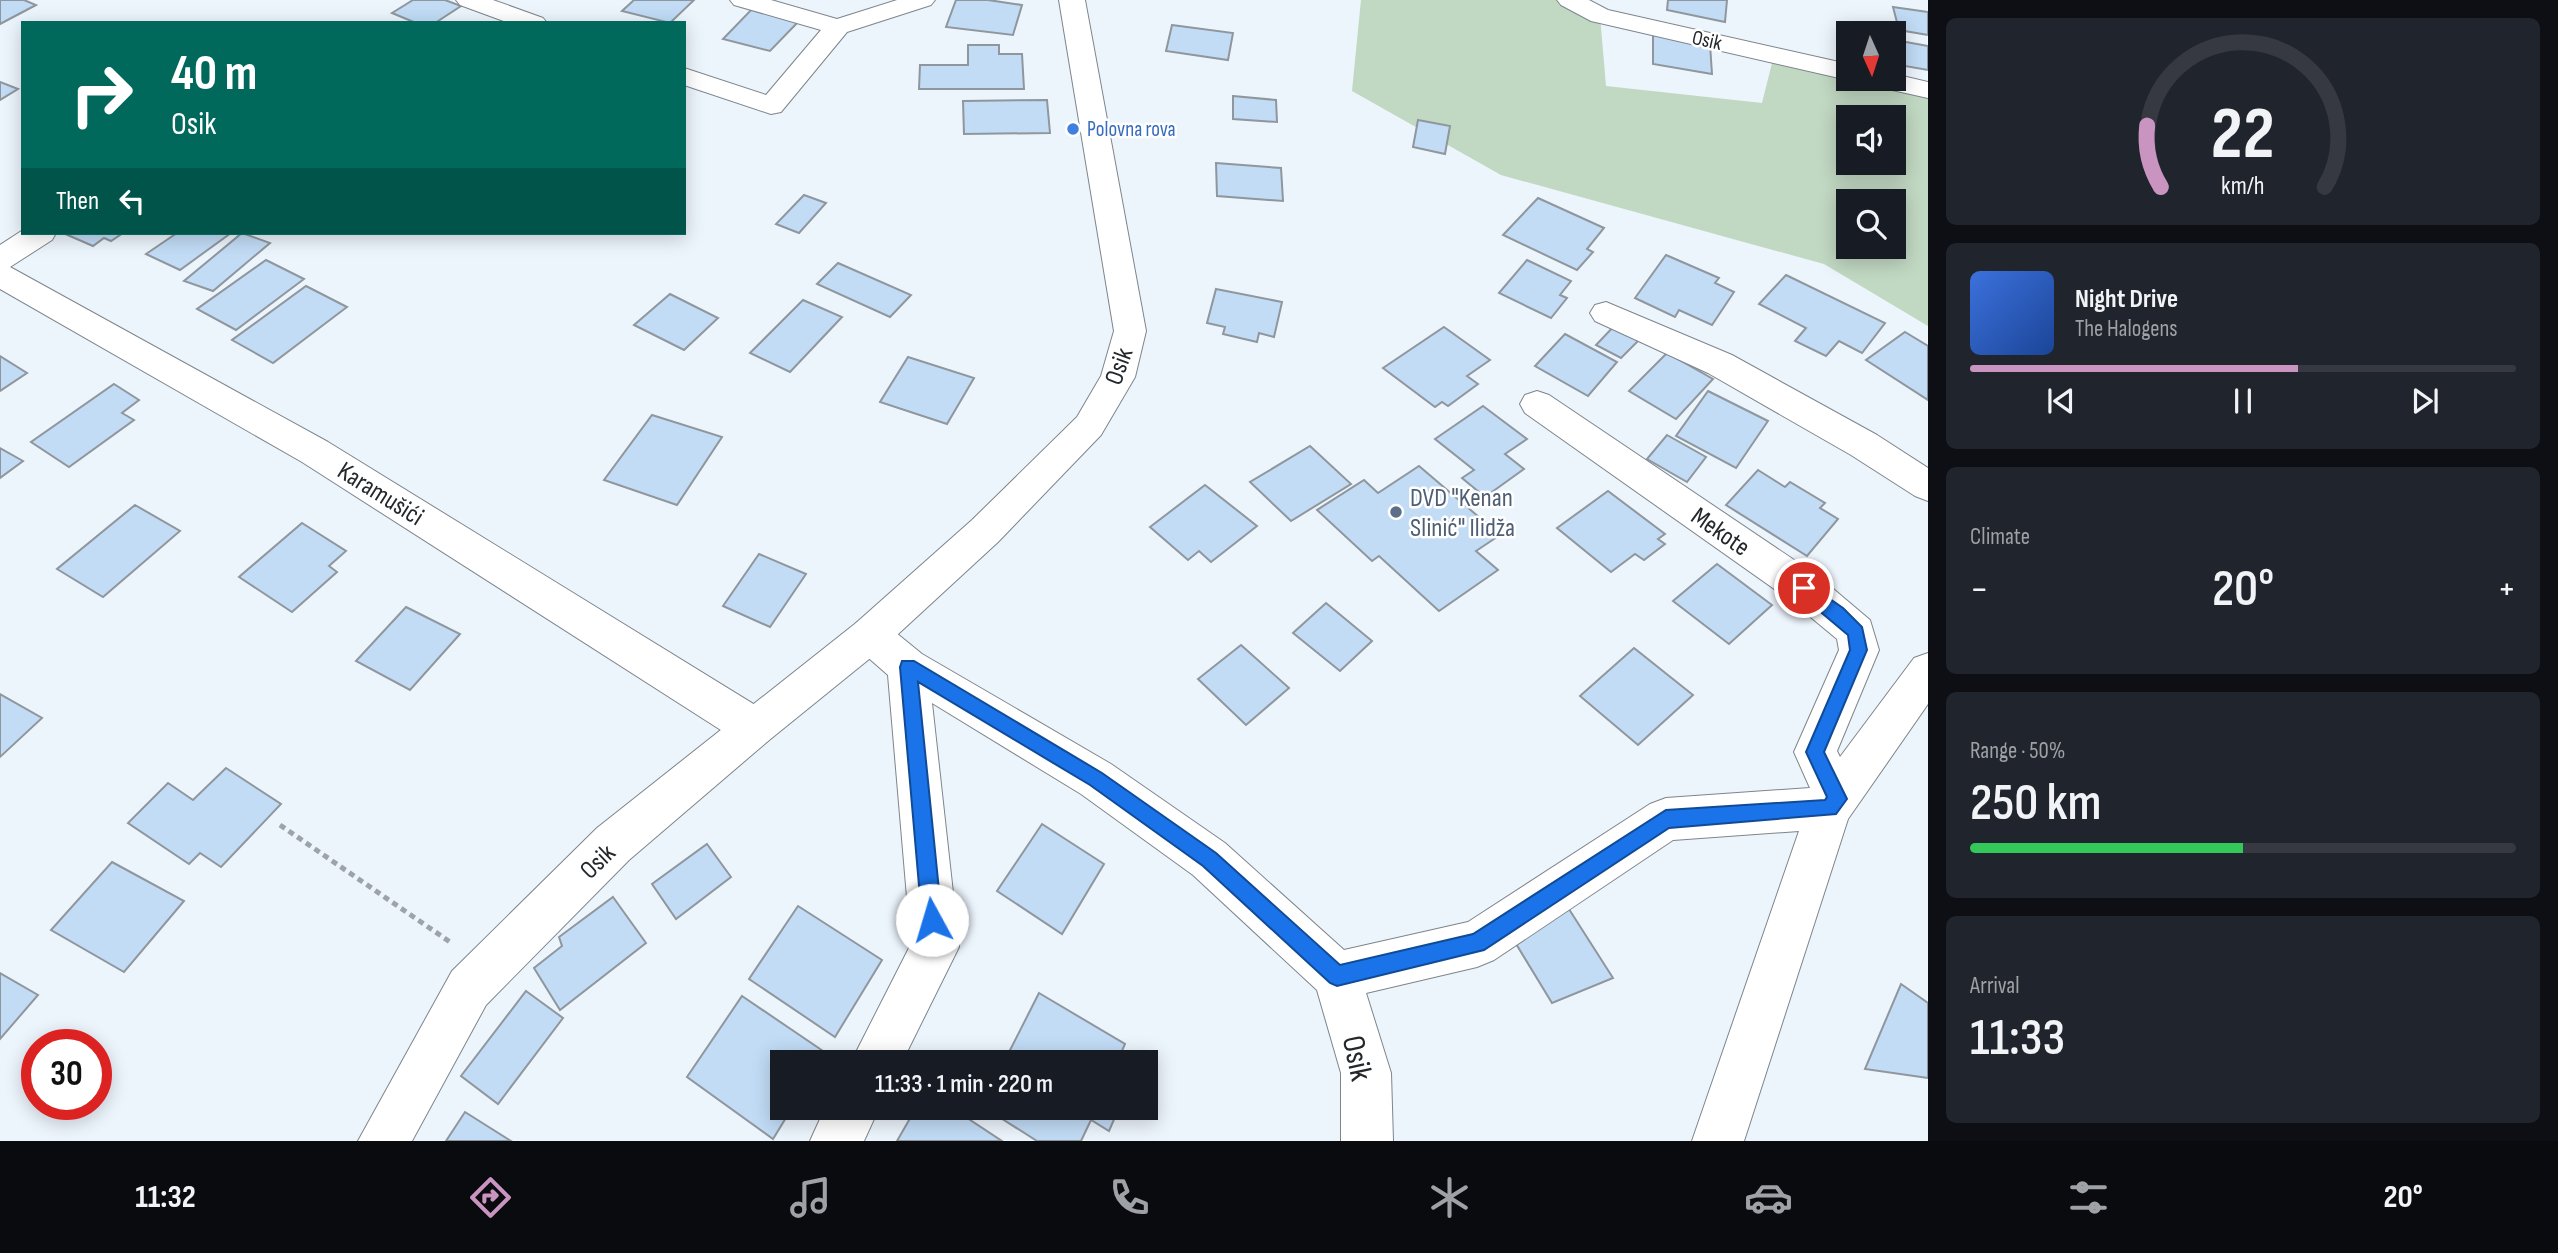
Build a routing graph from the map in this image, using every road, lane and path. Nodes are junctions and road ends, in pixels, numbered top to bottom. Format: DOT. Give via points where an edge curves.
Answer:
graph roads {
  1 [pos="470,0"];
  2 [pos="743,0"];
  3 [pos="922,0"];
  4 [pos="1570,0"];
  5 [pos="1070,1"];
  6 [pos="528,21"];
  7 [pos="838,27"];
  8 [pos="1836,69"];
  9 [pos="686,77"];
  10 [pos="1906,85"];
  11 [pos="1928,90"];
  12 [pos="38,235"];
  13 [pos="0,259"];
  14 [pos="0,275"];
  15 [pos="1606,313"];
  16 [pos="1537,404"];
  17 [pos="1928,486"];
  18 [pos="870,635"];
  19 [pos="908,667"];
  20 [pos="1928,671"];
  21 [pos="753,727"];
  22 [pos="1833,804"];
  23 [pos="279,825"];
  24 [pos="489,968"];
  25 [pos="1337,976"];
  26 [pos="882,1050"];
  27 [pos="847,1120"];
  28 [pos="384,1141"];
  29 [pos="836,1141"];
  30 [pos="1367,1141"];
  31 [pos="1718,1141"];
  1 -- 6 [label="street"];
  2 -- 7 [label="street"];
  3 -- 7 [label="street"];
  4 -- 8 [label="street, Osik" via="1600,16"];
  5 -- 18 [label="street, Osik" via="1130,331 1118,377 1089,426 985,531"];
  7 -- 9 [label="street" via="771,106"];
  10 -- 11 [label="street"];
  12 -- 13 [label="street"];
  14 -- 21 [label="street, Karamušići" via="315,452"];
  15 -- 17 [label="street" via="1720,364"];
  16 -- 22 [label="street, Mekote" via="1804,588 1856,632 1859,650 1815,752"];
  18 -- 19 [label="street"];
  18 -- 21 [label="street, Osik"];
  19 -- 25 [label="street" via="1096,779 1209,859"];
  19 -- 26 [label="street" via="934,947"];
  20 -- 22 [label="street"];
  21 -- 24 [label="street, Osik" via="613,844"];
  22 -- 25 [label="street" via="1666,819 1477,943"];
  22 -- 31 [label="street"];
  23 -- 24 [label="path"];
  24 -- 28 [label="street, Osik" via="469,988"];
  25 -- 30 [label="street, Osik" via="1366,1073"];
  27 -- 29 [label="street"];
}
